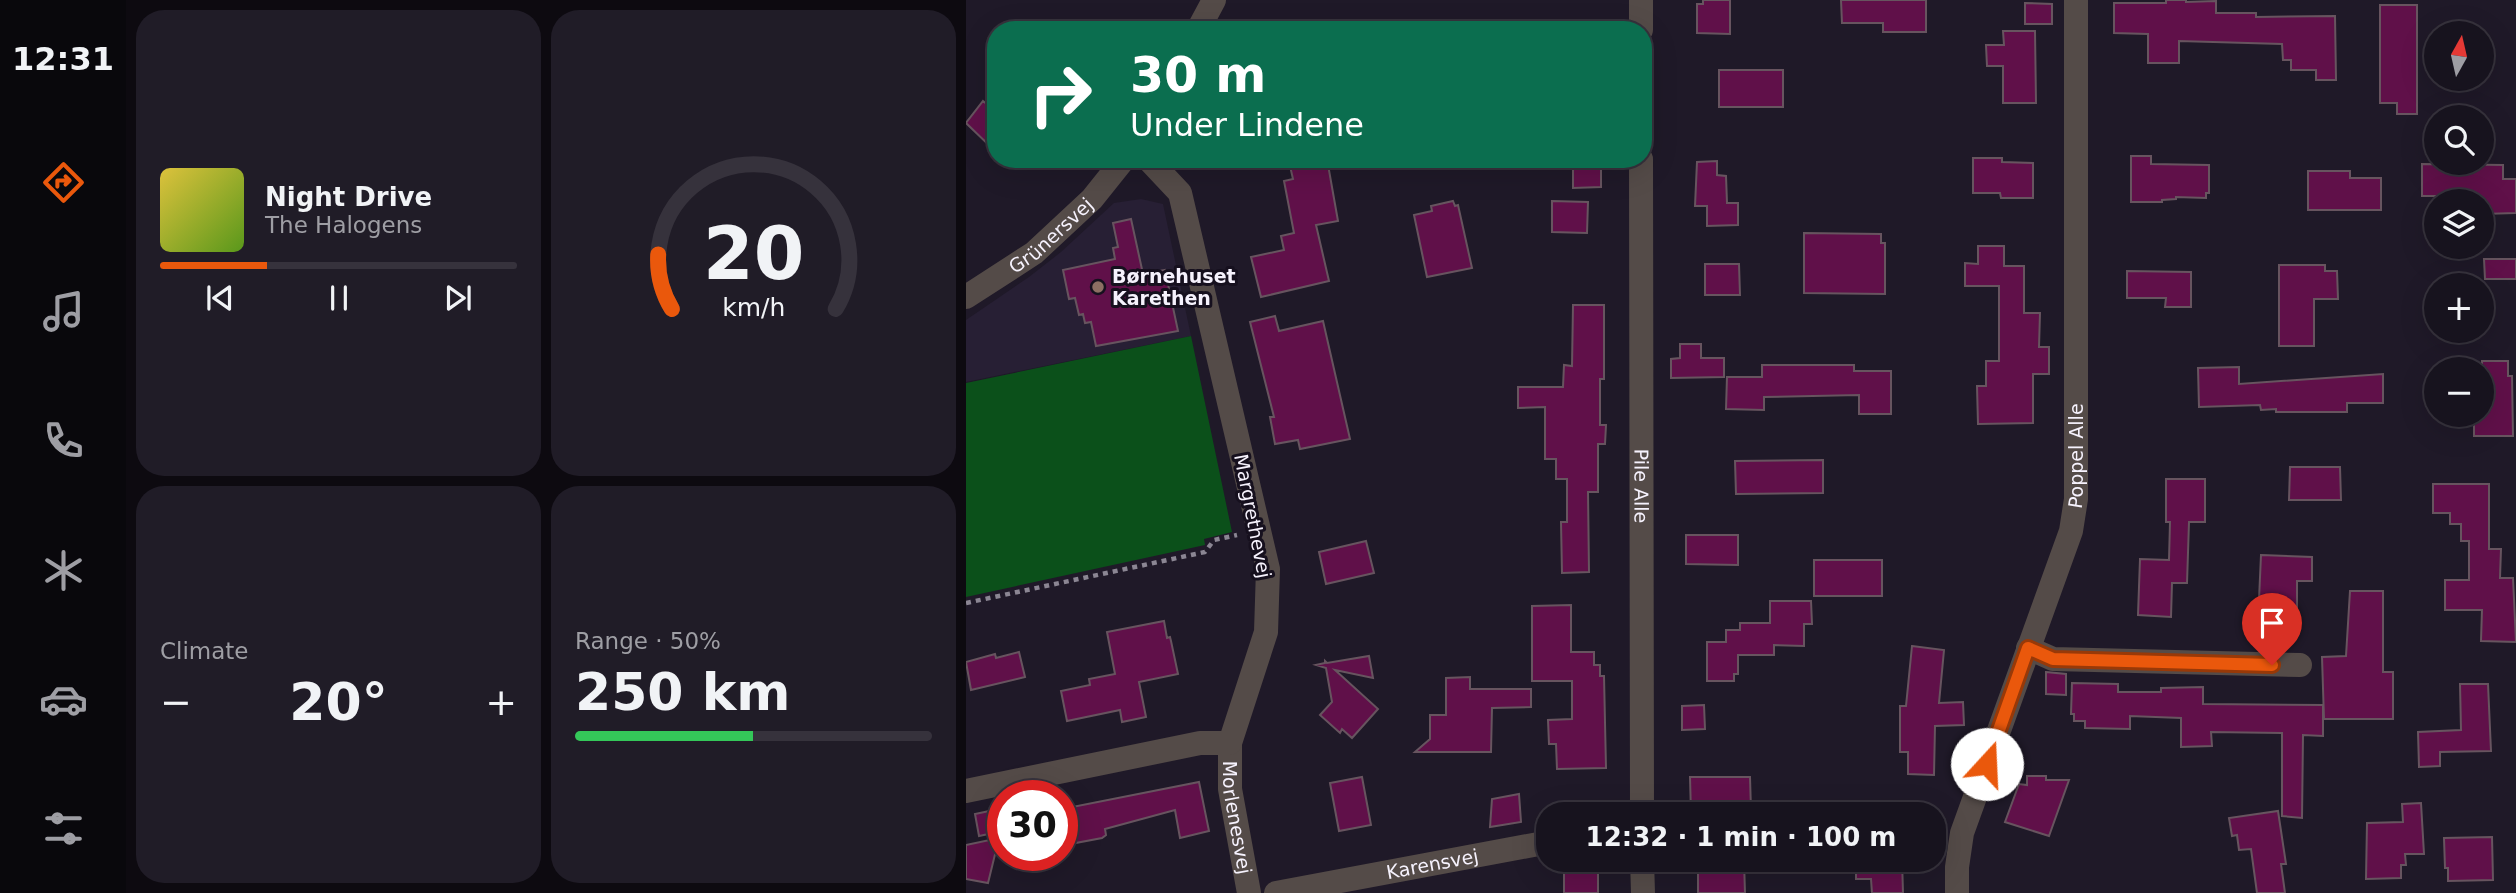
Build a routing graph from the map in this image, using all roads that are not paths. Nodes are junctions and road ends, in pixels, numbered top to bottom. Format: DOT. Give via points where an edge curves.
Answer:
graph roads {
  1 [pos="1214,0"];
  2 [pos="1641,0"];
  3 [pos="2076,0"];
  4 [pos="1203,21"];
  5 [pos="1641,21"];
  6 [pos="1117,168"];
  7 [pos="1156,168"];
  8 [pos="1641,168"];
  9 [pos="966,297"];
  10 [pos="2028,648"];
  11 [pos="2300,665"];
  12 [pos="1230,743"];
  13 [pos="966,791"];
  14 [pos="1642,802"];
  15 [pos="1536,844"];
  16 [pos="1642,872"];
  17 [pos="1248,893"];
  18 [pos="1276,893"];
  19 [pos="1643,893"];
  20 [pos="1957,893"];
  1 -- 4 [label="street"];
  2 -- 5 [label="street"];
  3 -- 10 [label="street, Poppel Alle" via="2076,499 2071,531"];
  6 -- 9 [label="street, Grünersvej" via="1092,199 1034,253"];
  7 -- 12 [label="street, Margrethevej" via="1180,193 1268,569 1266,632"];
  8 -- 14 [label="street, Pile Alle"];
  10 -- 11 [label="street" via="2053,659"];
  10 -- 20 [label="street, Poppel Alle" via="1962,833"];
  12 -- 13 [label="street" via="1200,743"];
  12 -- 17 [label="street, Morlenesvej" via="1230,789"];
  15 -- 18 [label="street, Karensvej"];
  16 -- 19 [label="street"];
}
